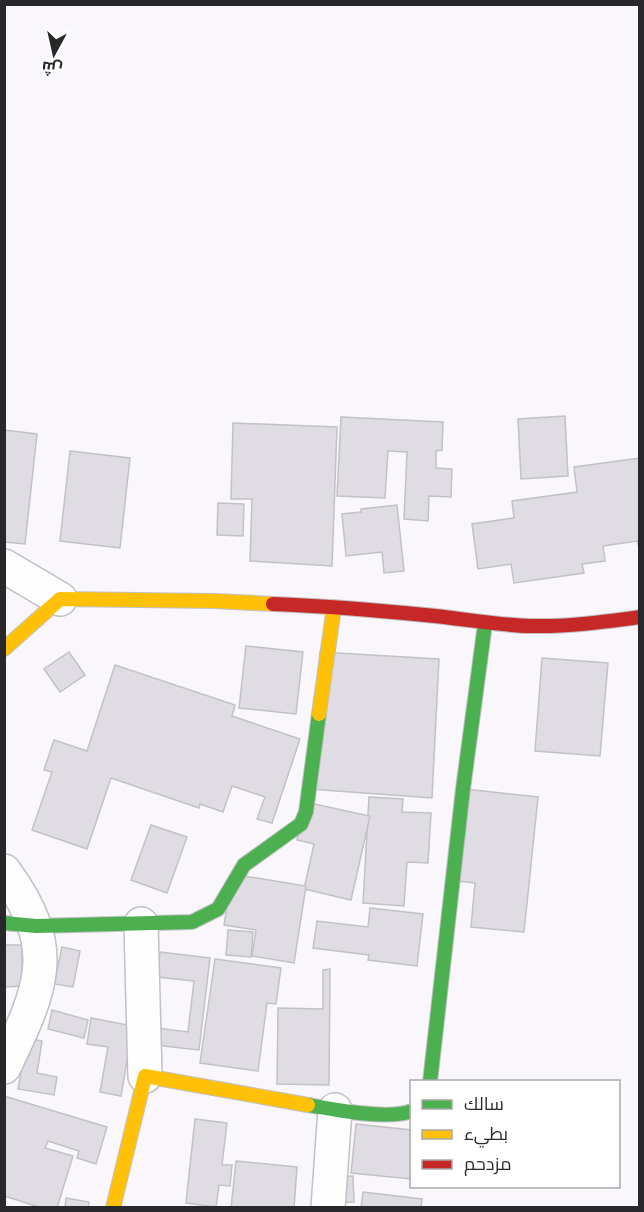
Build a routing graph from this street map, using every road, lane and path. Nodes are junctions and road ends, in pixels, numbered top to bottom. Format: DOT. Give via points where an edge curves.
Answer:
graph roads {
  1 [pos="4,566"];
  2 [pos="60,598"];
  3 [pos="333,607"];
  4 [pos="639,617"];
  5 [pos="485,624"];
  6 [pos="8,641"];
  7 [pos="4,871"];
  8 [pos="141,924"];
  9 [pos="20,925"];
  10 [pos="14,1030"];
  11 [pos="4,1066"];
  12 [pos="145,1076"];
  13 [pos="430,1080"];
  14 [pos="335,1110"];
  15 [pos="410,1112"];
  16 [pos="113,1208"];
  17 [pos="328,1208"];
  1 -- 2 [label="street"];
  2 -- 3 [label="street"];
  2 -- 6 [label="street"];
  3 -- 5 [label="street"];
  3 -- 8 [label="street" via="306,812 301,824 244,865 218,909 192,922"];
  4 -- 5 [label="street" via="576,626"];
  5 -- 13 [label="street"];
  7 -- 9 [label="street" via="21,894"];
  8 -- 9 [label="street"];
  8 -- 12 [label="street"];
  9 -- 10 [label="street" via="41,957 33,1005"];
  10 -- 11 [label="street"];
  12 -- 14 [label="street"];
  12 -- 16 [label="street"];
  14 -- 15 [label="street"];
  14 -- 17 [label="street"];
}
